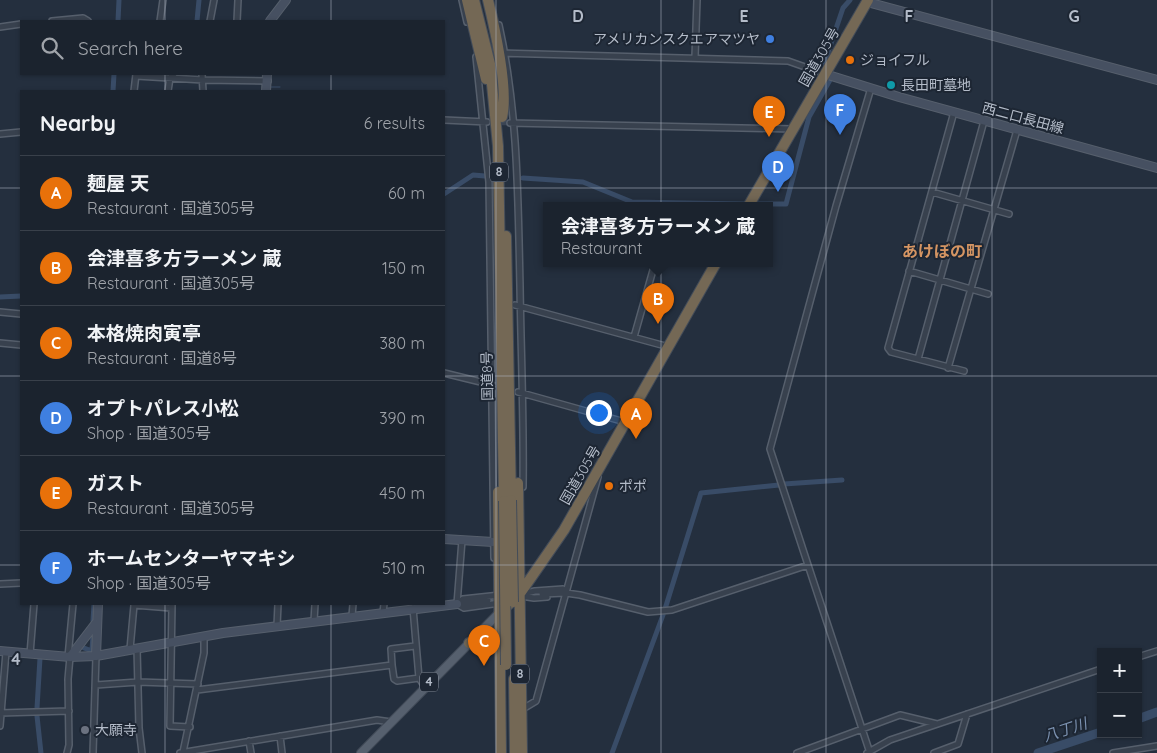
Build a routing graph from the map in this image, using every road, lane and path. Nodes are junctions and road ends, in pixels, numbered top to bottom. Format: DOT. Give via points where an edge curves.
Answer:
graph roads {
  1 [pos="163,0"];
  2 [pos="214,0"];
  3 [pos="238,0"];
  4 [pos="286,0"];
  5 [pos="462,0"];
  6 [pos="467,0"];
  7 [pos="474,0"];
  8 [pos="481,0"];
  9 [pos="488,0"];
  10 [pos="493,0"];
  11 [pos="697,0"];
  12 [pos="867,1"];
  13 [pos="62,20"];
  14 [pos="86,20"];
  15 [pos="160,20"];
  16 [pos="210,20"];
  17 [pos="237,20"];
  18 [pos="271,20"];
  19 [pos="20,24"];
  20 [pos="0,26"];
  21 [pos="503,53"];
  22 [pos="695,57"];
  23 [pos="825,74"];
  24 [pos="136,75"];
  25 [pos="202,75"];
  26 [pos="172,76"];
  27 [pos="267,77"];
  28 [pos="202,80"];
  29 [pos="1157,80"];
  30 [pos="871,88"];
  31 [pos="134,90"];
  32 [pos="168,90"];
  33 [pos="203,90"];
  34 [pos="266,90"];
  35 [pos="954,112"];
  36 [pos="445,120"];
  37 [pos="984,121"];
  38 [pos="499,122"];
  39 [pos="793,129"];
  40 [pos="1017,130"];
  41 [pos="20,132"];
  42 [pos="0,134"];
  43 [pos="1157,168"];
  44 [pos="932,192"];
  45 [pos="962,200"];
  46 [pos="751,202"];
  47 [pos="993,209"];
  48 [pos="1009,214"];
  49 [pos="654,267"];
  50 [pos="714,267"];
  51 [pos="909,271"];
  52 [pos="939,280"];
  53 [pos="971,289"];
  54 [pos="988,294"];
  55 [pos="481,296"];
  56 [pos="490,297"];
  57 [pos="517,306"];
  58 [pos="0,312"];
  59 [pos="20,314"];
  60 [pos="508,337"];
  61 [pos="634,337"];
  62 [pos="0,343"];
  63 [pos="20,345"];
  64 [pos="500,346"];
  65 [pos="670,347"];
  66 [pos="918,359"];
  67 [pos="948,368"];
  68 [pos="964,371"];
  69 [pos="445,373"];
  70 [pos="492,385"];
  71 [pos="520,393"];
  72 [pos="625,422"];
  73 [pos="601,466"];
  74 [pos="507,501"];
  75 [pos="519,538"];
  76 [pos="445,539"];
  77 [pos="462,540"];
  78 [pos="492,542"];
  79 [pos="520,559"];
  80 [pos="542,564"];
  81 [pos="808,565"];
  82 [pos="498,578"];
  83 [pos="0,584"];
  84 [pos="20,584"];
  85 [pos="566,592"];
  86 [pos="542,594"];
  87 [pos="519,595"];
  88 [pos="488,600"];
  89 [pos="457,604"];
  90 [pos="498,604"];
  91 [pos="34,605"];
  92 [pos="73,605"];
  93 [pos="98,605"];
  94 [pos="278,605"];
  95 [pos="315,605"];
  96 [pos="353,605"];
  97 [pos="384,605"];
  98 [pos="172,606"];
  99 [pos="412,608"];
  100 [pos="383,612"];
  101 [pos="352,616"];
  102 [pos="314,621"];
  103 [pos="519,621"];
  104 [pos="96,622"];
  105 [pos="277,626"];
  106 [pos="204,636"];
  107 [pos="171,642"];
  108 [pos="469,643"];
  109 [pos="416,646"];
  110 [pos="134,649"];
  111 [pos="3,651"];
  112 [pos="1157,651"];
  113 [pos="30,654"];
  114 [pos="96,656"];
  115 [pos="1142,656"];
  116 [pos="69,657"];
  117 [pos="504,661"];
  118 [pos="392,665"];
  119 [pos="1097,670"];
  120 [pos="419,678"];
  121 [pos="138,682"];
  122 [pos="170,682"];
  123 [pos="198,684"];
  124 [pos="96,685"];
  125 [pos="425,687"];
  126 [pos="197,690"];
  127 [pos="526,707"];
  128 [pos="69,712"];
  129 [pos="1,713"];
  130 [pos="967,714"];
  131 [pos="391,722"];
  132 [pos="937,724"];
  133 [pos="0,726"];
  134 [pos="190,727"];
  135 [pos="862,728"];
  136 [pos="280,736"];
  137 [pos="249,741"];
  138 [pos="816,746"];
  139 [pos="1157,746"];
  140 [pos="1138,751"];
  141 [pos="869,752"];
  142 [pos="68,753"];
  143 [pos="93,753"];
  144 [pos="142,753"];
  145 [pos="182,753"];
  146 [pos="251,753"];
  147 [pos="282,753"];
  148 [pos="361,753"];
  149 [pos="496,753"];
  150 [pos="501,753"];
  151 [pos="508,753"];
  152 [pos="515,753"];
  153 [pos="522,753"];
  154 [pos="527,753"];
  155 [pos="797,753"];
  156 [pos="818,753"];
  157 [pos="934,753"];
  158 [pos="1112,753"];
  1 -- 15 [label="street"];
  2 -- 16 [label="street"];
  3 -- 17 [label="street"];
  4 -- 18 [label="street"];
  5 -- 38 [label="street"];
  6 -- 38 [label="highway, 8"];
  7 -- 38 [label="highway, 国道8号 / 8" via="490,64"];
  8 -- 38 [label="highway, 国道8号 / 8" via="494,62"];
  9 -- 38 [label="highway, 8" via="505,108"];
  10 -- 21 [label="street"];
  11 -- 22 [label="street"];
  12 -- 23 [label="highway, 国道305号"];
  12 -- 29 [label="street"];
  13 -- 14 [label="street"];
  19 -- 20 [label="street"];
  21 -- 22 [label="street"];
  21 -- 38 [label="street"];
  22 -- 23 [label="street" via="788,61"];
  23 -- 30 [label="street, 西二口長田線"];
  23 -- 39 [label="highway, 国道305号"];
  24 -- 26 [label="street"];
  24 -- 31 [label="street"];
  25 -- 28 [label="street"];
  26 -- 28 [label="street"];
  26 -- 32 [label="street"];
  27 -- 28 [label="street"];
  27 -- 34 [label="street"];
  28 -- 33 [label="street"];
  30 -- 35 [label="street, 西二口長田線"];
  30 -- 81 [label="street" via="770,449"];
  35 -- 37 [label="street, 西二口長田線"];
  35 -- 44 [label="street"];
  36 -- 38 [label="street"];
  37 -- 40 [label="street, 西二口長田線"];
  37 -- 45 [label="street"];
  38 -- 39 [label="street"];
  38 -- 56 [label="street" via="489,182"];
  38 -- 57 [label="street"];
  38 -- 60 [label="highway, 国道8号 / 8" via="505,165"];
  38 -- 64 [label="highway, 国道8号 / 8"];
  39 -- 46 [label="highway, 国道305号"];
  40 -- 43 [label="street, 西二口長田線"];
  40 -- 47 [label="street"];
  41 -- 42 [label="street"];
  44 -- 45 [label="street"];
  44 -- 51 [label="street"];
  45 -- 47 [label="street"];
  45 -- 52 [label="street"];
  47 -- 48 [label="street"];
  47 -- 53 [label="street"];
  49 -- 61 [label="street"];
  50 -- 65 [label="highway, 国道305号"];
  51 -- 52 [label="street"];
  51 -- 66 [label="street" via="888,348 890,352"];
  52 -- 53 [label="street"];
  52 -- 66 [label="street"];
  53 -- 54 [label="street"];
  53 -- 67 [label="street"];
  55 -- 56 [label="street"];
  56 -- 70 [label="street"];
  57 -- 61 [label="street"];
  57 -- 71 [label="street"];
  58 -- 59 [label="street"];
  60 -- 74 [label="highway, 国道8号 / 8"];
  60 -- 75 [label="highway, 8" via="515,403"];
  61 -- 65 [label="street"];
  62 -- 63 [label="street"];
  64 -- 74 [label="highway, 国道8号 / 8"];
  64 -- 82 [label="highway, 8" via="496,354"];
  65 -- 72 [label="highway, 国道305号"];
  66 -- 67 [label="street"];
  67 -- 68 [label="street"];
  69 -- 70 [label="street"];
  70 -- 78 [label="street"];
  71 -- 72 [label="street"];
  71 -- 75 [label="street" via="523,523"];
  72 -- 73 [label="highway, 国道305号"];
  73 -- 80 [label="highway, 国道305号"];
  73 -- 85 [label="street"];
  74 -- 117 [label="highway, 国道8号 / 8, bridge"];
  75 -- 79 [label="highway, 8"];
  76 -- 77 [label="street"];
  77 -- 78 [label="street"];
  77 -- 89 [label="street"];
  78 -- 82 [label="street"];
  79 -- 80 [label="highway" via="528,567"];
  79 -- 87 [label="highway, 8"];
  80 -- 87 [label="highway, 国道305号"];
  81 -- 85 [label="street" via="672,610 648,612"];
  81 -- 135 [label="street"];
  82 -- 90 [label="highway, 8"];
  83 -- 84 [label="street"];
  85 -- 86 [label="street"];
  85 -- 87 [label="street" via="562,596 534,598"];
  85 -- 127 [label="street" via="536,701"];
  87 -- 90 [label="highway, 国道305号"];
  87 -- 90 [label="street"];
  87 -- 103 [label="highway, 8"];
  88 -- 89 [label="street"];
  89 -- 90 [label="street" via="464,608"];
  89 -- 90 [label="street" via="463,600"];
  89 -- 99 [label="street"];
  90 -- 108 [label="main road, 4"];
  90 -- 117 [label="highway, 8"];
  91 -- 113 [label="street"];
  92 -- 116 [label="street"];
  93 -- 104 [label="street"];
  94 -- 105 [label="street"];
  95 -- 102 [label="street"];
  96 -- 101 [label="street"];
  97 -- 100 [label="street"];
  98 -- 107 [label="street"];
  98 -- 110 [label="street" via="134,605"];
  99 -- 100 [label="street"];
  99 -- 109 [label="street"];
  100 -- 101 [label="street"];
  101 -- 102 [label="street"];
  102 -- 105 [label="street"];
  103 -- 127 [label="highway" via="524,635"];
  103 -- 153 [label="highway, 8"];
  104 -- 114 [label="street"];
  104 -- 116 [label="street"];
  105 -- 106 [label="street"];
  106 -- 107 [label="street"];
  106 -- 123 [label="street"];
  107 -- 110 [label="street"];
  107 -- 122 [label="street"];
  108 -- 117 [label="highway" via="488,636 492,638"];
  108 -- 125 [label="main road, 4"];
  109 -- 118 [label="street" via="391,649"];
  109 -- 120 [label="street"];
  110 -- 114 [label="street"];
  110 -- 121 [label="street"];
  111 -- 113 [label="street"];
  111 -- 129 [label="street"];
  112 -- 115 [label="street"];
  113 -- 116 [label="street"];
  114 -- 116 [label="street"];
  114 -- 124 [label="street"];
  116 -- 128 [label="street"];
  117 -- 149 [label="highway" via="495,677"];
  117 -- 150 [label="highway, 8"];
  117 -- 151 [label="highway, 国道8号 / 8"];
  117 -- 152 [label="highway, 国道8号 / 8"];
  118 -- 120 [label="street" via="397,681"];
  118 -- 126 [label="street"];
  119 -- 130 [label="street"];
  120 -- 125 [label="street"];
  121 -- 122 [label="street"];
  121 -- 124 [label="street"];
  121 -- 144 [label="street"];
  122 -- 123 [label="street"];
  122 -- 134 [label="street" via="170,726"];
  123 -- 126 [label="street"];
  124 -- 143 [label="street"];
  125 -- 131 [label="main road, 4"];
  126 -- 134 [label="street"];
  127 -- 154 [label="highway"];
  128 -- 129 [label="street"];
  128 -- 142 [label="street"];
  129 -- 133 [label="street"];
  130 -- 132 [label="street"];
  130 -- 157 [label="street" via="958,744"];
  131 -- 136 [label="street" via="377,720"];
  131 -- 148 [label="main road, 4"];
  132 -- 135 [label="street" via="900,715"];
  132 -- 141 [label="street" via="890,740"];
  134 -- 145 [label="street"];
  135 -- 138 [label="street"];
  135 -- 141 [label="street"];
  136 -- 137 [label="street"];
  136 -- 147 [label="street"];
  137 -- 145 [label="street"];
  137 -- 146 [label="street"];
  138 -- 155 [label="street"];
  138 -- 156 [label="street"];
  139 -- 140 [label="street"];
  140 -- 158 [label="street"];
}
